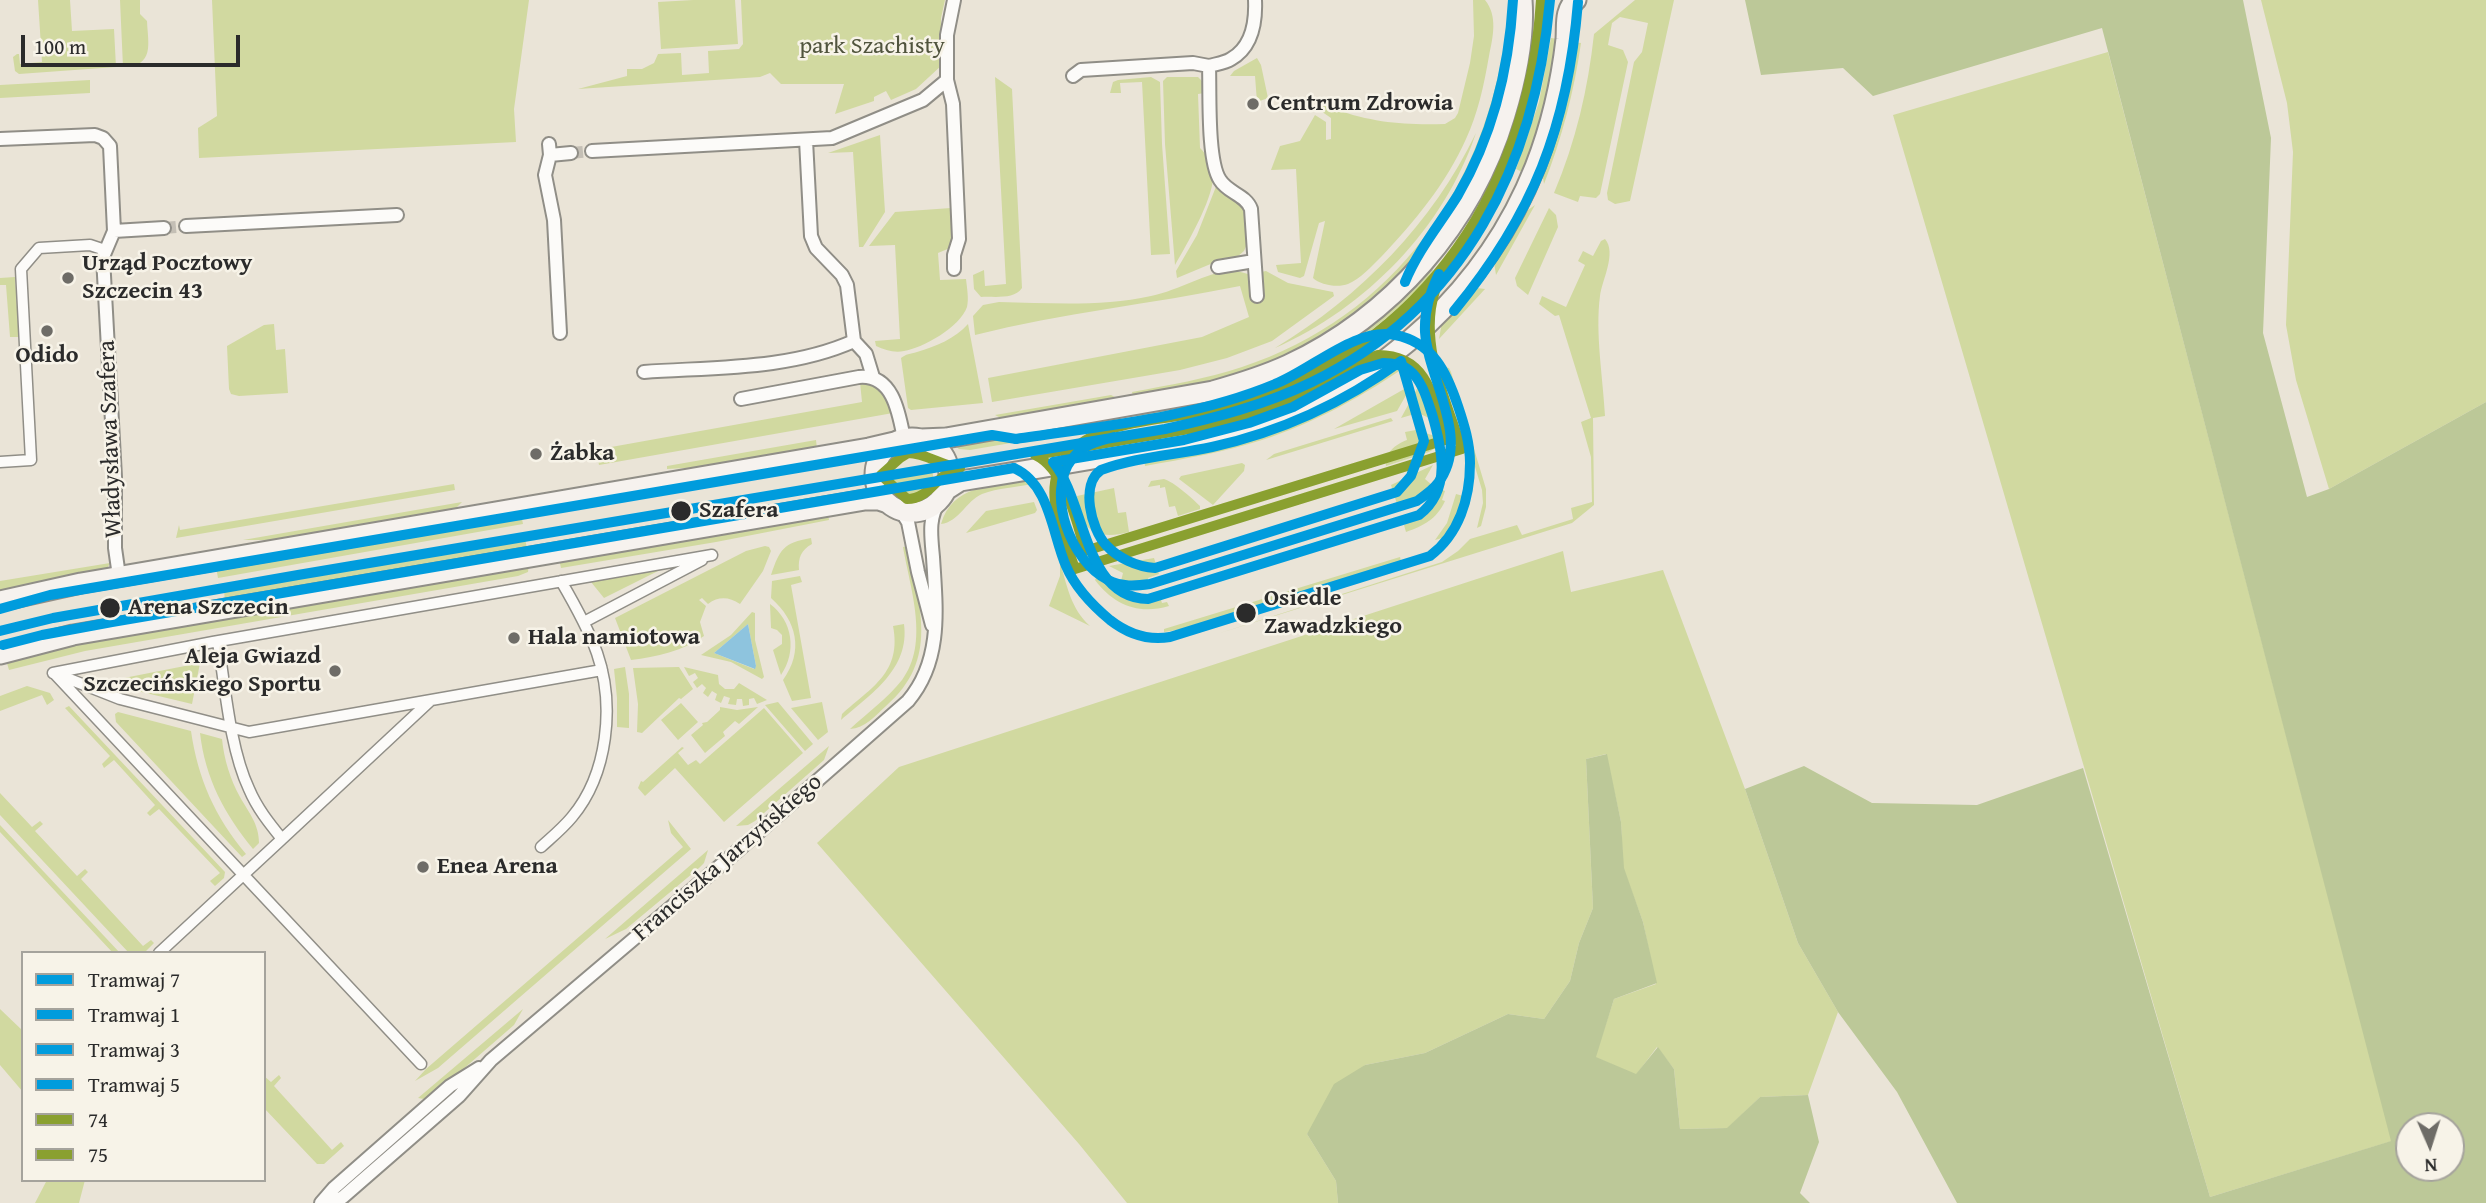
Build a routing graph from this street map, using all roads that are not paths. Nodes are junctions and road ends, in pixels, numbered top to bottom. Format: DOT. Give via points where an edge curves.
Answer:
graph roads {
  1 [pos="954,0"];
  2 [pos="1255,0"];
  3 [pos="1522,0"];
  4 [pos="1576,0"];
  5 [pos="1209,66"];
  6 [pos="1073,76"];
  7 [pos="947,80"];
  8 [pos="0,139"];
  9 [pos="806,140"];
  10 [pos="592,152"];
  11 [pos="571,153"];
  12 [pos="397,215"];
  13 [pos="187,226"];
  14 [pos="164,228"];
  15 [pos="114,231"];
  16 [pos="105,250"];
  17 [pos="1254,261"];
  18 [pos="1218,267"];
  19 [pos="954,269"];
  20 [pos="1256,296"];
  21 [pos="560,332"];
  22 [pos="854,341"];
  23 [pos="644,372"];
  24 [pos="873,377"];
  25 [pos="741,399"];
  26 [pos="908,440"];
  27 [pos="0,462"];
  28 [pos="943,495"];
  29 [pos="892,506"];
  30 [pos="119,576"];
  31 [pos="561,581"];
  32 [pos="0,601"];
  33 [pos="584,622"];
  34 [pos="935,635"];
  35 [pos="218,642"];
  36 [pos="0,654"];
  37 [pos="602,670"];
  38 [pos="53,673"];
  39 [pos="431,700"];
  40 [pos="233,728"];
  41 [pos="282,839"];
  42 [pos="541,847"];
  43 [pos="243,875"];
  44 [pos="161,951"];
  45 [pos="491,1060"];
  46 [pos="421,1064"];
  47 [pos="321,1203"];
  48 [pos="333,1203"];
  1 -- 7 [label="street" via="947,35"];
  2 -- 5 [label="street" via="1256,19 1249,39 1231,60"];
  3 -- 26 [label="main road" via="1510,97 1474,189 1419,268 1354,326 1287,366 1213,391 946,438"];
  4 -- 28 [label="main road" via="1567,13 1550,125 1517,207 1468,281 1399,350 1318,401 1254,427 1188,443 960,481"];
  5 -- 6 [label="street" via="1081,70"];
  5 -- 17 [label="street" via="1214,167 1225,186 1250,204"];
  7 -- 9 [label="street" via="923,100 888,116 832,138"];
  7 -- 19 [label="street" via="953,104 959,239"];
  8 -- 15 [label="street, Władysława Szafera" via="103,138 111,152"];
  9 -- 10 [label="street"];
  9 -- 22 [label="street" via="811,236 847,285"];
  11 -- 21 [label="street" via="550,150 545,175 554,220"];
  12 -- 13 [label="street"];
  14 -- 15 [label="street"];
  15 -- 16 [label="street, Władysława Szafera"];
  16 -- 27 [label="street" via="90,246 39,248 21,269 30,460"];
  16 -- 30 [label="street, Władysława Szafera"];
  17 -- 18 [label="street"];
  17 -- 20 [label="street"];
  22 -- 23 [label="street" via="782,362"];
  22 -- 24 [label="street" via="866,355"];
  24 -- 25 [label="street"];
  24 -- 26 [label="street" via="890,391"];
  26 -- 28 [label="main road" via="933,445 944,457 949,475"];
  26 -- 29 [label="main road" via="884,451 876,468 878,489"];
  26 -- 30 [label="main road"];
  28 -- 29 [label="main road" via="921,512"];
  28 -- 34 [label="street, Franciszka Jarzyńskiego" via="930,523"];
  29 -- 34 [label="street, Franciszka Jarzyńskiego" via="908,522"];
  29 -- 36 [label="main road" via="865,500 574,548 73,635"];
  30 -- 32 [label="main road"];
  31 -- 33 [label="street"];
  31 -- 33 [label="street" via="712,555"];
  31 -- 35 [label="street"];
  33 -- 37 [label="street"];
  34 -- 45 [label="street, Franciszka Jarzyńskiego" via="925,676 896,713"];
  35 -- 38 [label="street"];
  35 -- 40 [label="street"];
  37 -- 39 [label="street"];
  37 -- 42 [label="street" via="605,730 594,777 572,818"];
  38 -- 40 [label="street" via="120,699"];
  38 -- 43 [label="street"];
  39 -- 40 [label="street" via="249,732"];
  39 -- 41 [label="street"];
  40 -- 41 [label="street" via="247,786"];
  41 -- 43 [label="street"];
  43 -- 44 [label="street"];
  43 -- 46 [label="street"];
  45 -- 47 [label="street, Franciszka Jarzyńskiego" via="450,1086"];
  45 -- 48 [label="street, Franciszka Jarzyńskiego" via="459,1096"];
}
